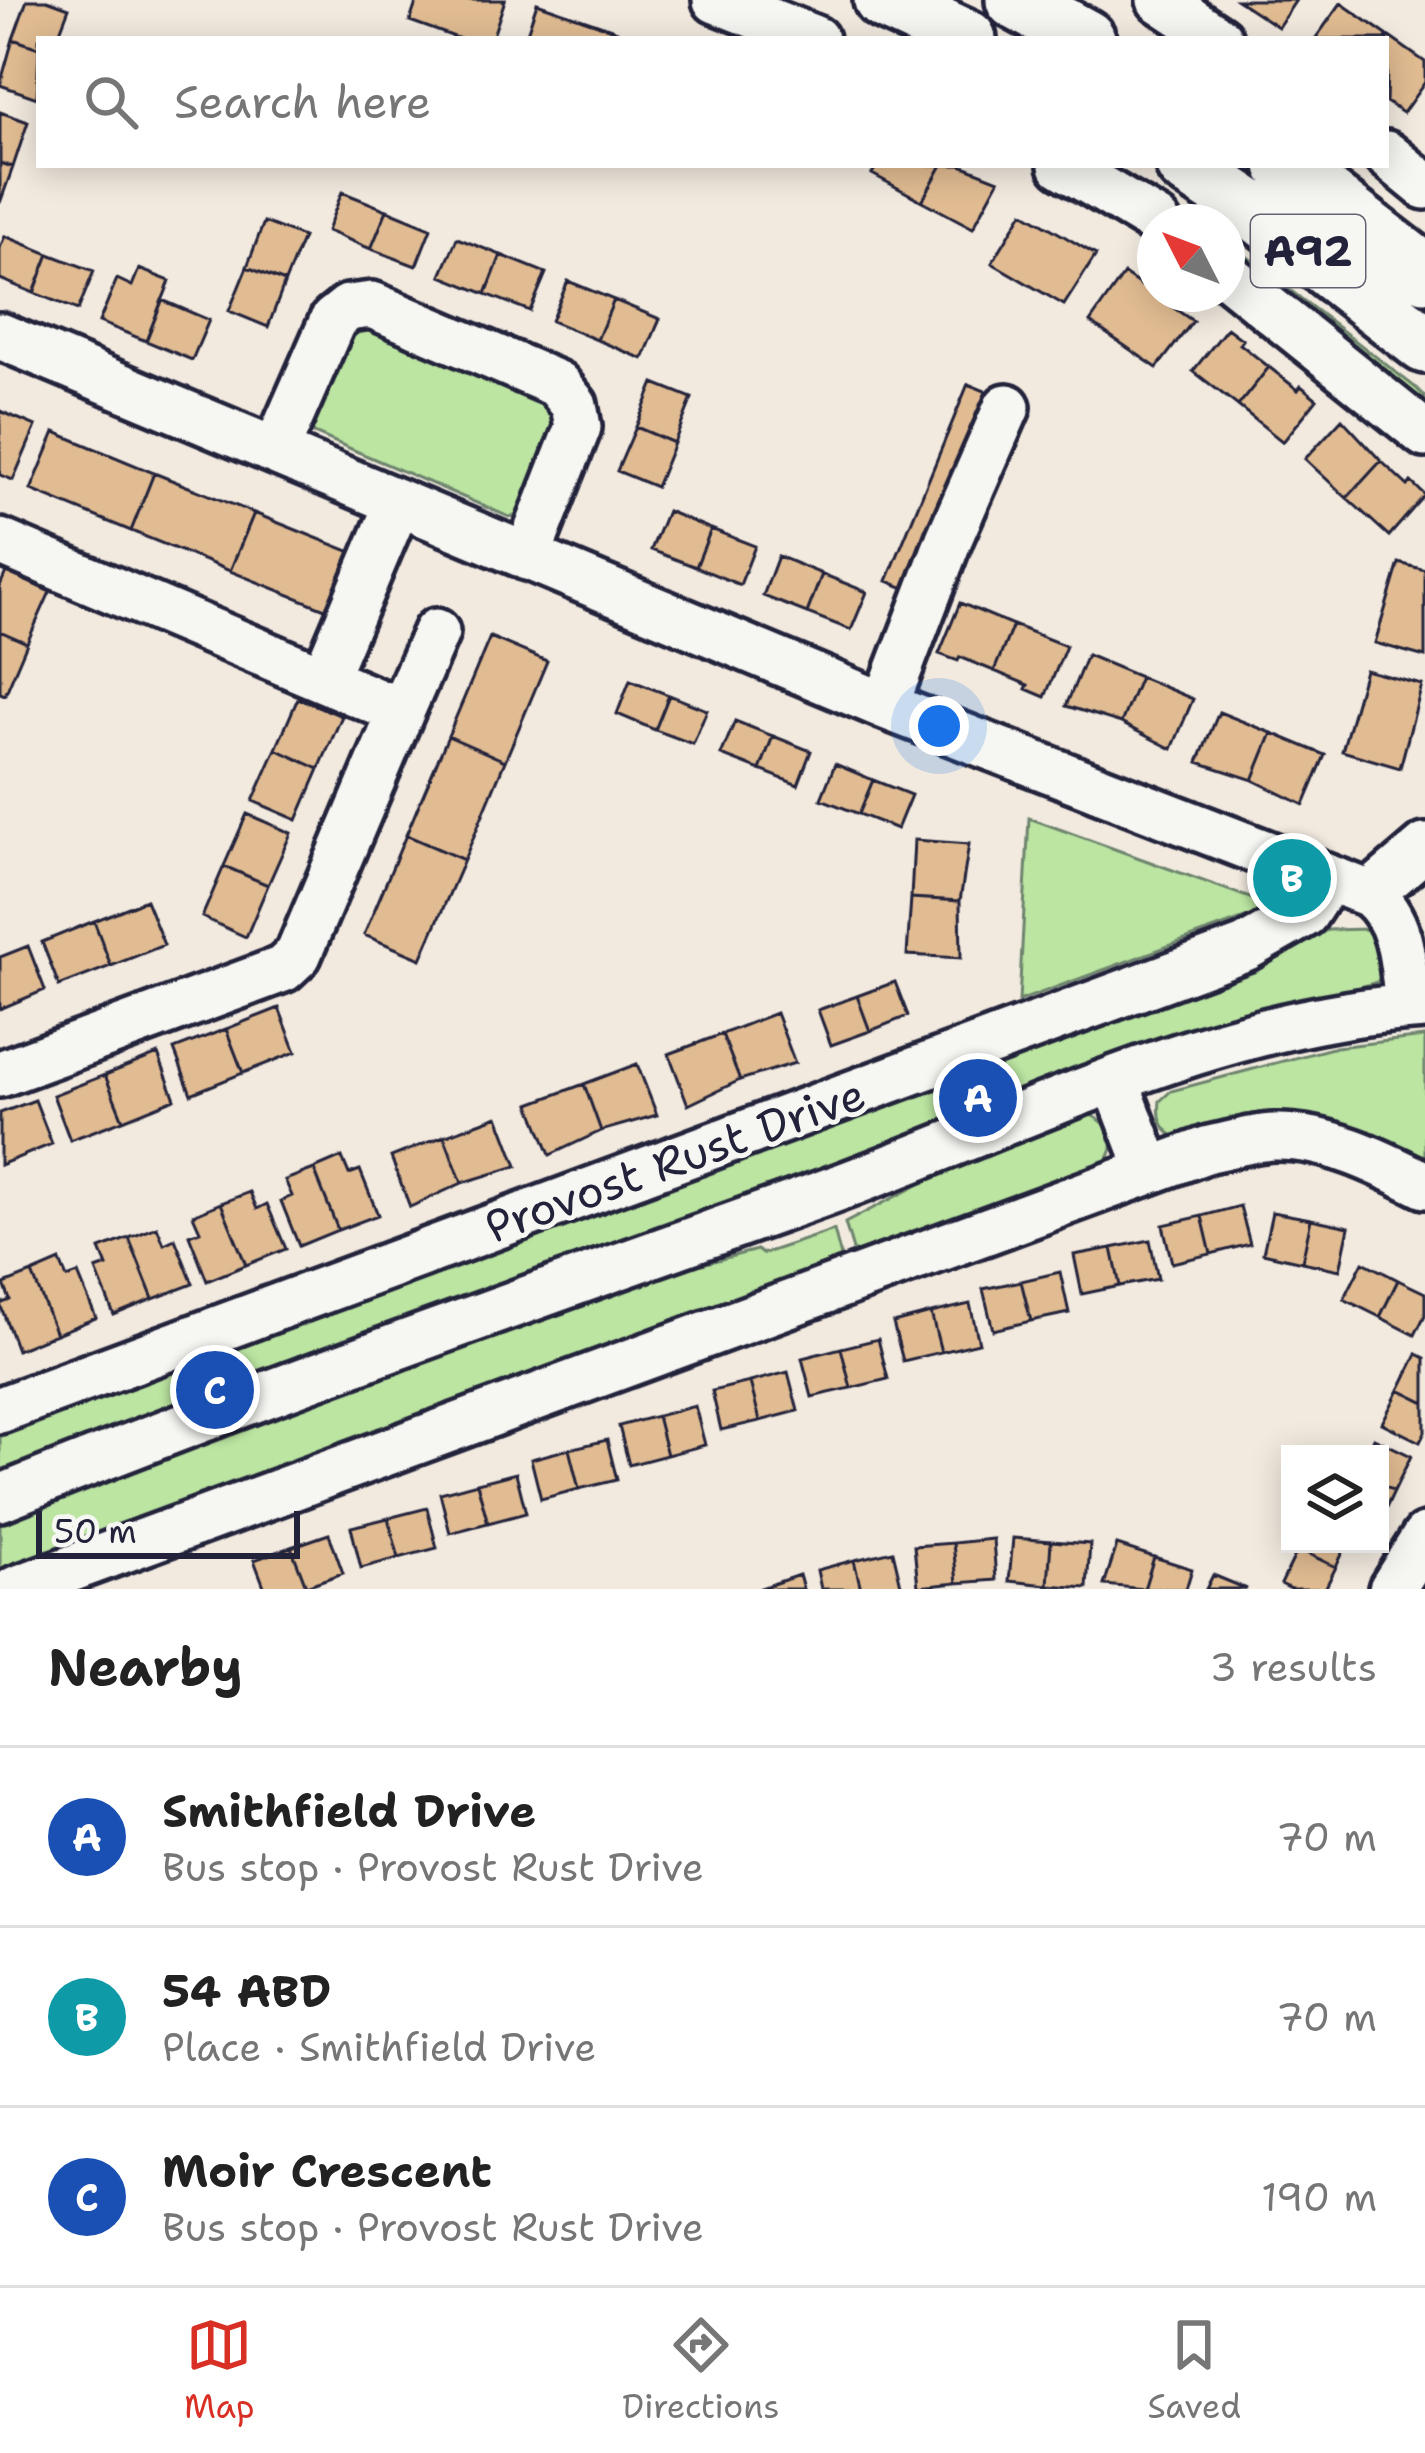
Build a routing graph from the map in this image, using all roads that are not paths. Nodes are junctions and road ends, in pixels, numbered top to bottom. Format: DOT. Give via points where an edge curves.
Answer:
graph roads {
  1 [pos="716,0"];
  2 [pos="884,0"];
  3 [pos="1015,0"];
  4 [pos="1160,0"];
  5 [pos="807,36"];
  6 [pos="961,36"];
  7 [pos="1081,36"];
  8 [pos="1214,36"];
  9 [pos="1389,156"];
  10 [pos="1067,168"];
  11 [pos="1190,168"];
  12 [pos="1289,168"];
  13 [pos="1425,186"];
  14 [pos="1137,210"];
  15 [pos="1425,273"];
  16 [pos="1245,289"];
  17 [pos="0,336"];
  18 [pos="1425,344"];
  19 [pos="1006,407"];
  20 [pos="1425,434"];
  21 [pos="277,450"];
  22 [pos="398,503"];
  23 [pos="0,542"];
  24 [pos="527,557"];
  25 [pos="436,632"];
  26 [pos="324,678"];
  27 [pos="885,706"];
  28 [pos="400,712"];
  29 [pos="1425,847"];
  30 [pos="1349,887"];
  31 [pos="1416,1006"];
  32 [pos="0,1075"];
  33 [pos="1115,1080"];
  34 [pos="1148,1169"];
  35 [pos="1425,1185"];
  36 [pos="0,1410"];
  37 [pos="0,1498"];
  38 [pos="1425,1538"];
  39 [pos="16,1589"];
  40 [pos="1392,1589"];
  1 -- 5 [label="street"];
  2 -- 6 [label="main road"];
  3 -- 7 [label="main road"];
  4 -- 8 [label="street"];
  9 -- 13 [label="street"];
  10 -- 14 [label="street"];
  11 -- 18 [label="main road, A92"];
  12 -- 15 [label="main road, A92"];
  16 -- 20 [label="street"];
  17 -- 21 [label="street"];
  19 -- 27 [label="street"];
  21 -- 22 [label="street"];
  21 -- 24 [label="street" via="333,320 372,305 556,384 574,405 578,427"];
  22 -- 24 [label="street"];
  22 -- 26 [label="street"];
  23 -- 26 [label="street"];
  24 -- 27 [label="street"];
  25 -- 28 [label="street"];
  26 -- 28 [label="street"];
  27 -- 30 [label="street"];
  28 -- 32 [label="street" via="298,955 283,969"];
  29 -- 30 [label="street, Provost Rust Drive"];
  30 -- 31 [label="street" via="1392,918"];
  30 -- 36 [label="street, Provost Rust Drive" via="1245,948"];
  31 -- 33 [label="street, Provost Rust Drive" via="1246,1037"];
  33 -- 34 [label="street"];
  33 -- 37 [label="street, Provost Rust Drive"];
  34 -- 35 [label="street" via="1273,1137 1367,1156"];
  34 -- 39 [label="street"];
  38 -- 40 [label="street"];
}
